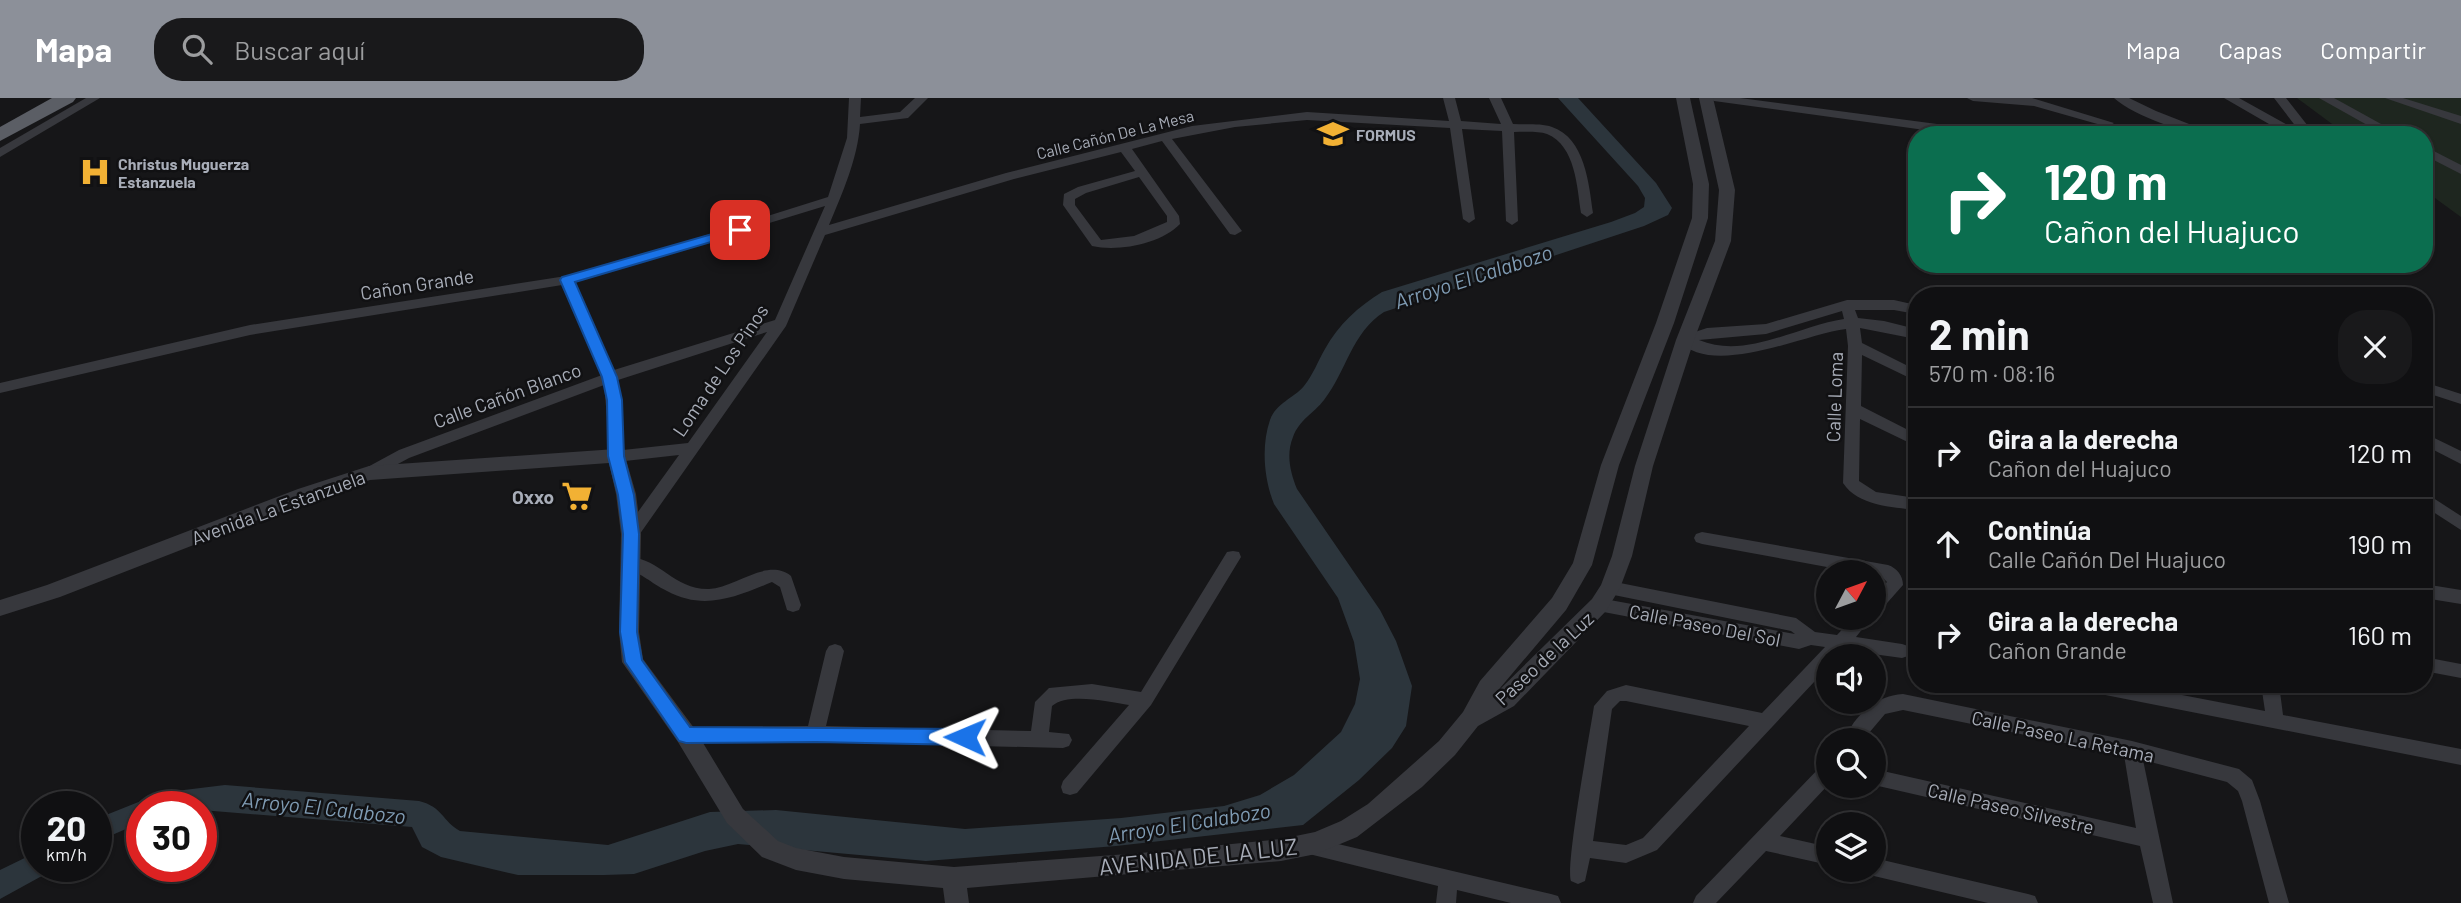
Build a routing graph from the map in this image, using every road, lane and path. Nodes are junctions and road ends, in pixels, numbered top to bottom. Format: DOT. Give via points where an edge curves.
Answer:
graph roads {
  1 [pos="39,98"];
  2 [pos="66,98"];
  3 [pos="94,98"];
  4 [pos="855,98"];
  5 [pos="922,98"];
  6 [pos="1449,98"];
  7 [pos="1495,98"];
  8 [pos="1683,98"];
  9 [pos="1706,98"];
  10 [pos="1714,98"];
  11 [pos="1973,98"];
  12 [pos="2019,98"];
  13 [pos="2120,98"];
  14 [pos="2230,98"];
  15 [pos="2280,98"];
  16 [pos="2325,98"];
  17 [pos="2391,98"];
  18 [pos="2411,98"];
  19 [pos="1992,99"];
  20 [pos="908,104"];
  21 [pos="2038,104"];
  22 [pos="2445,115"];
  23 [pos="855,118"];
  24 [pos="2461,122"];
  25 [pos="2108,123"];
  26 [pos="1456,126"];
  27 [pos="1508,126"];
  28 [pos="1923,126"];
  29 [pos="2186,126"];
  30 [pos="2281,126"];
  31 [pos="2302,126"];
  32 [pos="2378,126"];
  33 [pos="2,130"];
  34 [pos="1165,137"];
  35 [pos="1124,147"];
  36 [pos="2433,155"];
  37 [pos="1696,167"];
  38 [pos="1723,170"];
  39 [pos="2461,170"];
  40 [pos="1141,173"];
  41 [pos="834,199"];
  42 [pos="1587,213"];
  43 [pos="1469,219"];
  44 [pos="1512,221"];
  45 [pos="1235,230"];
  46 [pos="821,232"];
  47 [pos="1684,268"];
  48 [pos="567,280"];
  49 [pos="1846,306"];
  50 [pos="1908,307"];
  51 [pos="781,323"];
  52 [pos="1852,323"];
  53 [pos="1766,329"];
  54 [pos="1722,332"];
  55 [pos="1908,332"];
  56 [pos="1685,340"];
  57 [pos="1775,345"];
  58 [pos="1855,346"];
  59 [pos="1721,350"];
  60 [pos="1908,372"];
  61 [pos="610,377"];
  62 [pos="0,388"];
  63 [pos="2433,390"];
  64 [pos="2433,397"];
  65 [pos="2461,399"];
  66 [pos="2461,405"];
  67 [pos="1854,409"];
  68 [pos="1622,435"];
  69 [pos="1908,437"];
  70 [pos="2433,443"];
  71 [pos="692,448"];
  72 [pos="616,456"];
  73 [pos="2461,458"];
  74 [pos="369,473"];
  75 [pos="1908,503"];
  76 [pos="2433,504"];
  77 [pos="2461,524"];
  78 [pos="631,534"];
  79 [pos="1702,538"];
  80 [pos="1233,557"];
  81 [pos="1822,560"];
  82 [pos="630,563"];
  83 [pos="1886,572"];
  84 [pos="1611,588"];
  85 [pos="2433,591"];
  86 [pos="1886,594"];
  87 [pos="2461,597"];
  88 [pos="793,605"];
  89 [pos="1600,605"];
  90 [pos="1647,605"];
  91 [pos="0,608"];
  92 [pos="1852,630"];
  93 [pos="1841,641"];
  94 [pos="835,651"];
  95 [pos="1902,651"];
  96 [pos="2433,666"];
  97 [pos="2461,671"];
  98 [pos="2130,693"];
  99 [pos="2271,693"];
  100 [pos="1145,700"];
  101 [pos="1471,719"];
  102 [pos="1767,722"];
  103 [pos="2275,722"];
  104 [pos="1863,728"];
  105 [pos="816,734"];
  106 [pos="686,735"];
  107 [pos="1040,738"];
  108 [pos="1063,740"];
  109 [pos="2132,749"];
  110 [pos="2461,757"];
  111 [pos="1886,780"];
  112 [pos="1816,785"];
  113 [pos="1070,787"];
  114 [pos="2148,839"];
  115 [pos="1763,841"];
  116 [pos="1304,845"];
  117 [pos="1581,848"];
  118 [pos="1816,853"];
  119 [pos="1886,870"];
  120 [pos="1577,875"];
  121 [pos="954,878"];
  122 [pos="1449,879"];
  123 [pos="957,903"];
  124 [pos="1446,903"];
  125 [pos="1551,903"];
  126 [pos="1703,903"];
  127 [pos="2028,903"];
  128 [pos="2163,903"];
  129 [pos="2279,903"];
  1 -- 33 [label="highway"];
  2 -- 33 [label="highway"];
  3 -- 33 [label="street"];
  4 -- 23 [label="street, Loma de Los Pinos"];
  5 -- 20 [label="street"];
  6 -- 26 [label="street"];
  7 -- 27 [label="street"];
  8 -- 37 [label="street, Paseo de la Luz"];
  9 -- 38 [label="street, Paseo de la Luz"];
  10 -- 28 [label="street"];
  11 -- 19 [label="street"];
  12 -- 21 [label="street"];
  13 -- 29 [label="street"];
  14 -- 30 [label="street"];
  15 -- 31 [label="street"];
  16 -- 32 [label="street"];
  17 -- 22 [label="street"];
  18 -- 22 [label="street"];
  19 -- 21 [label="street"];
  20 -- 23 [label="street" via="904,114"];
  21 -- 25 [label="street"];
  22 -- 24 [label="street"];
  23 -- 41 [label="street, Loma de Los Pinos" via="848,159"];
  26 -- 27 [label="street, Calle Cañón De La Mesa"];
  26 -- 34 [label="street, Calle Cañón De La Mesa" via="1307,116 1235,123"];
  26 -- 43 [label="street"];
  27 -- 42 [label="street, Calle Cañón De La Mesa" via="1549,130 1560,137 1577,160"];
  27 -- 44 [label="street"];
  34 -- 35 [label="street, Calle Cañón De La Mesa"];
  34 -- 45 [label="street"];
  35 -- 40 [label="street"];
  35 -- 46 [label="street, Calle Cañón De La Mesa"];
  36 -- 39 [label="street"];
  37 -- 38 [label="street"];
  37 -- 47 [label="street, Paseo de la Luz" via="1700,218"];
  38 -- 56 [label="street, Paseo de la Luz" via="1727,207 1723,241"];
  40 -- 40 [label="street" via="1068,197 1097,243 1118,244 1174,224 1173,216"];
  41 -- 46 [label="street, Loma de Los Pinos"];
  41 -- 48 [label="street, Cañon Grande"];
  46 -- 51 [label="street, Loma de Los Pinos"];
  47 -- 56 [label="street" via="1688,284 1675,331"];
  47 -- 68 [label="street, Paseo de la Luz"];
  48 -- 61 [label="street"];
  48 -- 62 [label="street, Cañon Grande" via="250,330"];
  49 -- 50 [label="street"];
  49 -- 52 [label="street, Calle Loma"];
  49 -- 53 [label="street"];
  51 -- 61 [label="street, Calle Cañón Blanco"];
  51 -- 71 [label="street, Loma de Los Pinos"];
  52 -- 55 [label="street"];
  52 -- 57 [label="street"];
  52 -- 58 [label="street, Calle Loma"];
  53 -- 54 [label="street"];
  53 -- 57 [label="street"];
  54 -- 56 [label="street"];
  54 -- 59 [label="street"];
  56 -- 59 [label="street" via="1702,349"];
  56 -- 68 [label="street" via="1667,353 1646,404"];
  56 -- 84 [label="street, Paseo de la Luz"];
  57 -- 59 [label="street"];
  58 -- 60 [label="street"];
  58 -- 67 [label="street, Calle Loma"];
  61 -- 72 [label="street"];
  61 -- 74 [label="street, Calle Cañón Blanco" via="404,454"];
  63 -- 65 [label="street"];
  64 -- 66 [label="street"];
  67 -- 69 [label="street"];
  67 -- 75 [label="street, Calle Loma" via="1849,476 1856,489"];
  68 -- 101 [label="street, Paseo de la Luz" via="1582,565 1559,604 1488,687"];
  70 -- 73 [label="street"];
  71 -- 72 [label="street, Avenida La Estanzuela"];
  71 -- 78 [label="street, Loma de Los Pinos"];
  72 -- 74 [label="street, Avenida La Estanzuela"];
  72 -- 78 [label="street, AVENIDA DE LA LUZ"];
  74 -- 91 [label="street, Avenida La Estanzuela"];
  76 -- 77 [label="street"];
  78 -- 82 [label="street, AVENIDA DE LA LUZ"];
  79 -- 81 [label="street"];
  80 -- 100 [label="street"];
  82 -- 88 [label="street" via="639,563 681,590 706,597 780,575"];
  82 -- 106 [label="street, AVENIDA DE LA LUZ" via="629,632 634,662"];
  83 -- 86 [label="street" via="1895,580"];
  84 -- 89 [label="street, Paseo de la Luz"];
  84 -- 90 [label="street, Calle Paseo Del Sol"];
  85 -- 87 [label="street"];
  89 -- 90 [label="street, Calle Paseo Del Sol"];
  89 -- 101 [label="street, Paseo de la Luz" via="1506,699"];
  90 -- 93 [label="street, Calle Paseo Del Sol" via="1799,642 1811,638"];
  92 -- 93 [label="street"];
  93 -- 95 [label="street, Calle Paseo Del Sol"];
  93 -- 102 [label="street"];
  94 -- 105 [label="street"];
  96 -- 97 [label="street"];
  98 -- 103 [label="street"];
  99 -- 103 [label="street"];
  100 -- 107 [label="street" via="1092,692 1055,693 1044,702"];
  100 -- 113 [label="street"];
  101 -- 116 [label="street, AVENIDA DE LA LUZ" via="1415,780 1376,811 1349,829"];
  102 -- 117 [label="street" via="1643,849 1626,854"];
  102 -- 117 [label="street" via="1626,693 1609,698 1603,706"];
  103 -- 110 [label="street"];
  104 -- 109 [label="street, Calle Paseo La Retama" via="1883,704 1903,702"];
  105 -- 106 [label="street"];
  105 -- 107 [label="street"];
  106 -- 121 [label="street, AVENIDA DE LA LUZ" via="735,816 769,849 817,863"];
  107 -- 108 [label="street"];
  109 -- 114 [label="street"];
  109 -- 129 [label="street, Calle Paseo La Retama" via="2240,779 2251,801"];
  111 -- 114 [label="street, Calle Paseo Silvestre"];
  112 -- 115 [label="street"];
  114 -- 128 [label="street"];
  115 -- 118 [label="street"];
  115 -- 126 [label="street"];
  116 -- 121 [label="street, AVENIDA DE LA LUZ" via="1141,864"];
  116 -- 122 [label="street"];
  117 -- 120 [label="street"];
  119 -- 127 [label="street"];
  121 -- 123 [label="street"];
  122 -- 124 [label="street"];
  122 -- 125 [label="street"];
}
